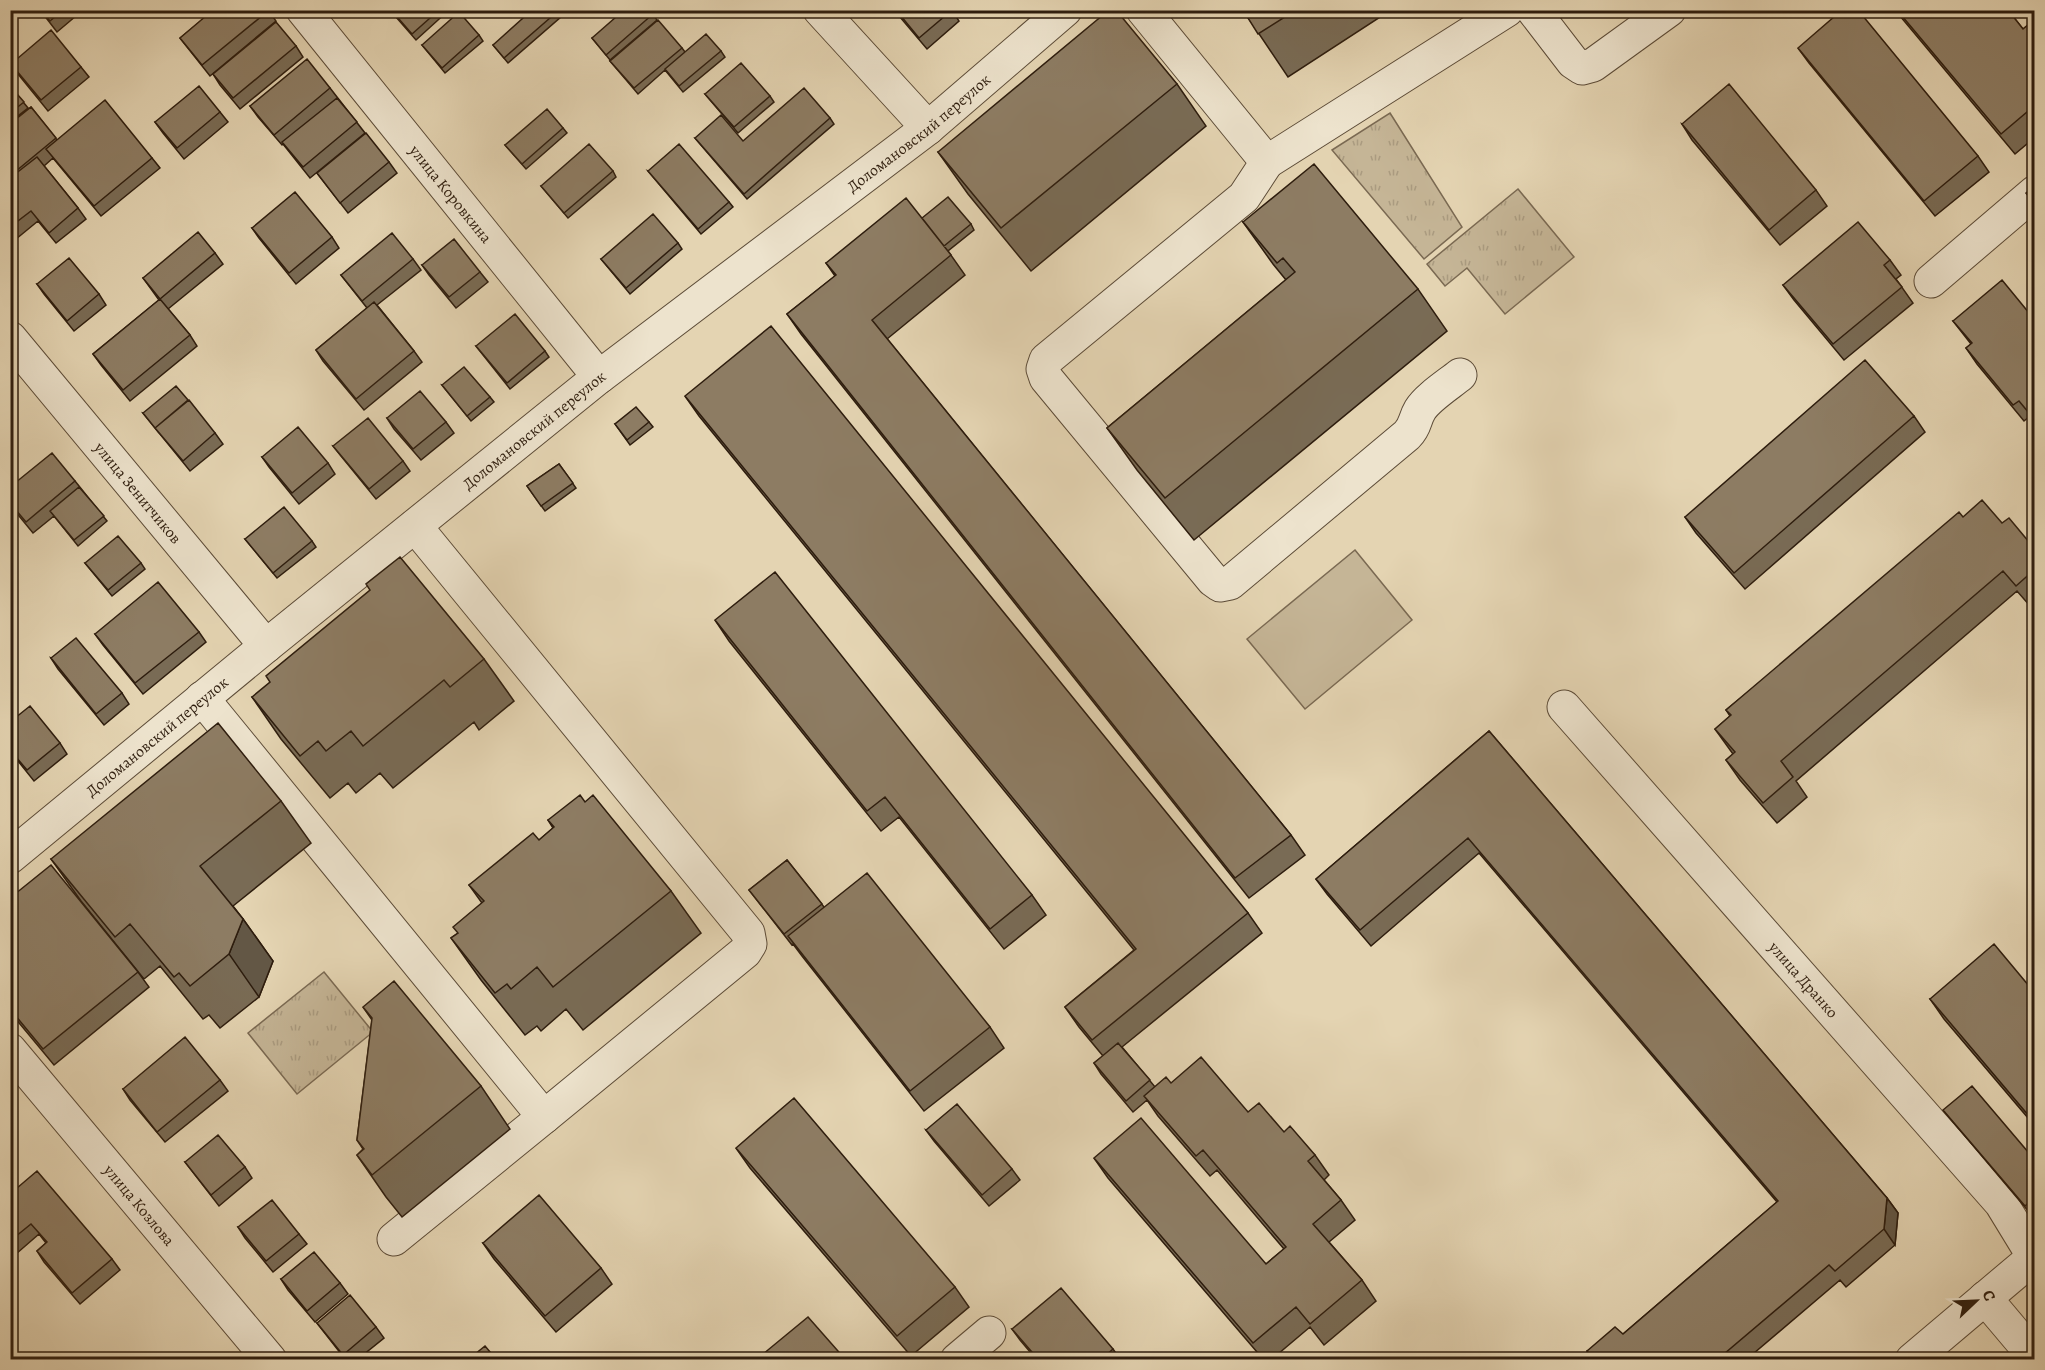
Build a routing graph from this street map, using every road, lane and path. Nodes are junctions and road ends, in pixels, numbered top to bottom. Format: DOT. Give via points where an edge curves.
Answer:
graph roads {
  1 [pos="303,10"];
  2 [pos="820,10"];
  3 [pos="1065,10"];
  4 [pos="1143,10"];
  5 [pos="1507,10"];
  6 [pos="1533,10"];
  7 [pos="1669,10"];
  8 [pos="927,129"];
  9 [pos="1267,162"];
  10 [pos="2034,193"];
  11 [pos="1931,280"];
  12 [pos="10,338"];
  13 [pos="1460,375"];
  14 [pos="600,377"];
  15 [pos="1128,422"];
  16 [pos="1101,445"];
  17 [pos="415,526"];
  18 [pos="266,646"];
  19 [pos="195,704"];
  20 [pos="1564,707"];
  21 [pos="238,772"];
  22 [pos="10,857"];
  23 [pos="10,1050"];
  24 [pos="544,1117"];
  25 [pos="394,1239"];
  26 [pos="2034,1257"];
  27 [pos="1985,1298"];
  28 [pos="989,1334"];
  29 [pos="2034,1356"];
  30 [pos="270,1359"];
  31 [pos="957,1359"];
  32 [pos="1912,1359"];
  1 -- 14 [label="street, улица Коровкина"];
  2 -- 8 [label="street"];
  3 -- 8 [label="street, Доломановский переулок"];
  4 -- 9 [label="street"];
  5 -- 9 [label="street"];
  6 -- 7 [label="street" via="1573,62 1582,68 1593,65"];
  8 -- 14 [label="street, Доломановский переулок"];
  9 -- 16 [label="street" via="1244,197 1046,360 1046,378"];
  10 -- 11 [label="street"];
  12 -- 18 [label="street, улица Зенитчиков"];
  13 -- 16 [label="street" via="1425,404 1407,435 1230,583 1220,585"];
  14 -- 17 [label="street, Доломановский переулок"];
  15 -- 16 [label="street"];
  17 -- 18 [label="street, Доломановский переулок" via="306,634"];
  17 -- 24 [label="street" via="748,933 750,944 745,952"];
  18 -- 19 [label="street, Доломановский переулок"];
  19 -- 21 [label="street"];
  19 -- 22 [label="street, Доломановский переулок"];
  19 -- 24 [label="street"];
  20 -- 26 [label="street, улица Дранко" via="2001,1203"];
  23 -- 30 [label="street, улица Козлова"];
  24 -- 25 [label="street"];
  26 -- 27 [label="street"];
  27 -- 29 [label="street"];
  27 -- 32 [label="street"];
  28 -- 31 [label="street"];
}
